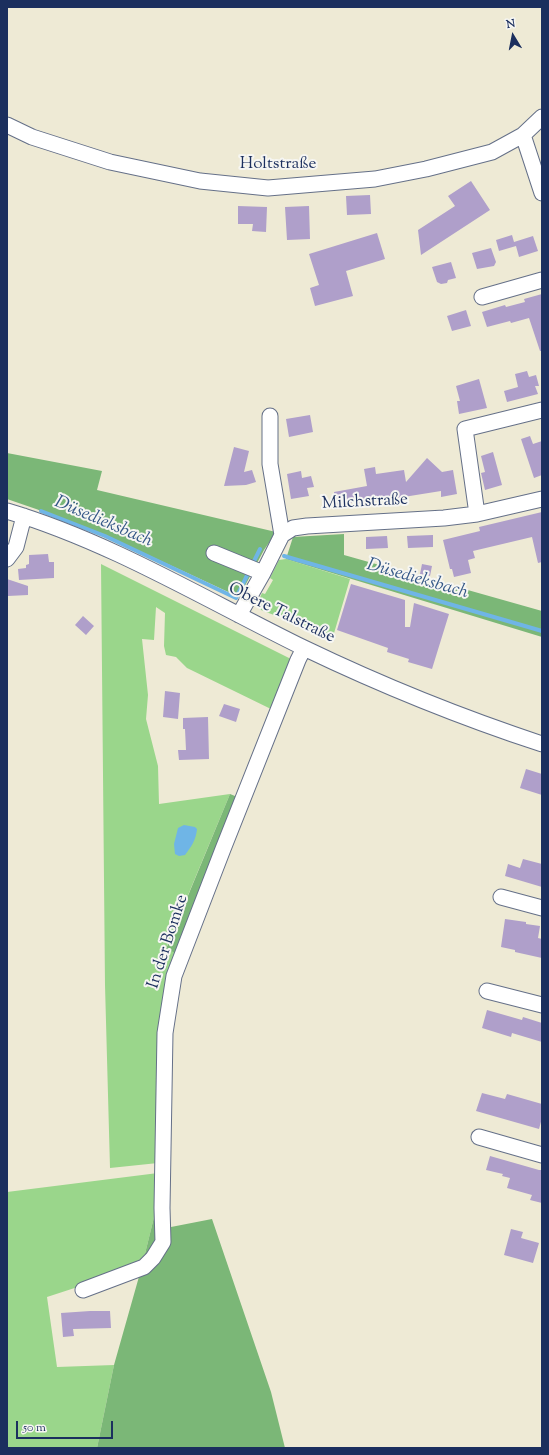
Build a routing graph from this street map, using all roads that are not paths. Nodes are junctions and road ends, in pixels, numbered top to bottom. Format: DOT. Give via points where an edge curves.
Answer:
graph roads {
  1 [pos="542,117"];
  2 [pos="7,125"];
  3 [pos="524,135"];
  4 [pos="542,193"];
  5 [pos="542,280"];
  6 [pos="482,297"];
  7 [pos="542,410"];
  8 [pos="270,416"];
  9 [pos="542,499"];
  10 [pos="7,511"];
  11 [pos="478,514"];
  12 [pos="24,516"];
  13 [pos="282,535"];
  14 [pos="214,553"];
  15 [pos="7,559"];
  16 [pos="263,573"];
  17 [pos="239,615"];
  18 [pos="304,648"];
  19 [pos="542,744"];
  20 [pos="501,897"];
  21 [pos="542,908"];
  22 [pos="487,991"];
  23 [pos="542,1005"];
  24 [pos="479,1137"];
  25 [pos="542,1155"];
  26 [pos="83,1290"];
  1 -- 3 [label="street, Holtstraße"];
  2 -- 3 [label="street, Holtstraße" via="32,137 110,162 200,181 268,188 375,179 426,169 492,152"];
  3 -- 4 [label="street"];
  5 -- 6 [label="street"];
  7 -- 11 [label="street" via="465,428"];
  8 -- 13 [label="street" via="270,464"];
  9 -- 11 [label="street, Milchstraße"];
  10 -- 12 [label="street, Obere Talstraße"];
  11 -- 13 [label="street, Milchstraße" via="307,526 293,528"];
  12 -- 15 [label="street" via="16,547"];
  12 -- 17 [label="street, Obere Talstraße" via="89,542"];
  13 -- 16 [label="street"];
  14 -- 16 [label="street"];
  16 -- 17 [label="street"];
  17 -- 18 [label="street, Obere Talstraße"];
  18 -- 19 [label="street, Obere Talstraße" via="390,688"];
  18 -- 26 [label="street, In der Bomke" via="174,976 165,1033 163,1242 144,1267"];
  20 -- 21 [label="street"];
  22 -- 23 [label="street"];
  24 -- 25 [label="street"];
}
